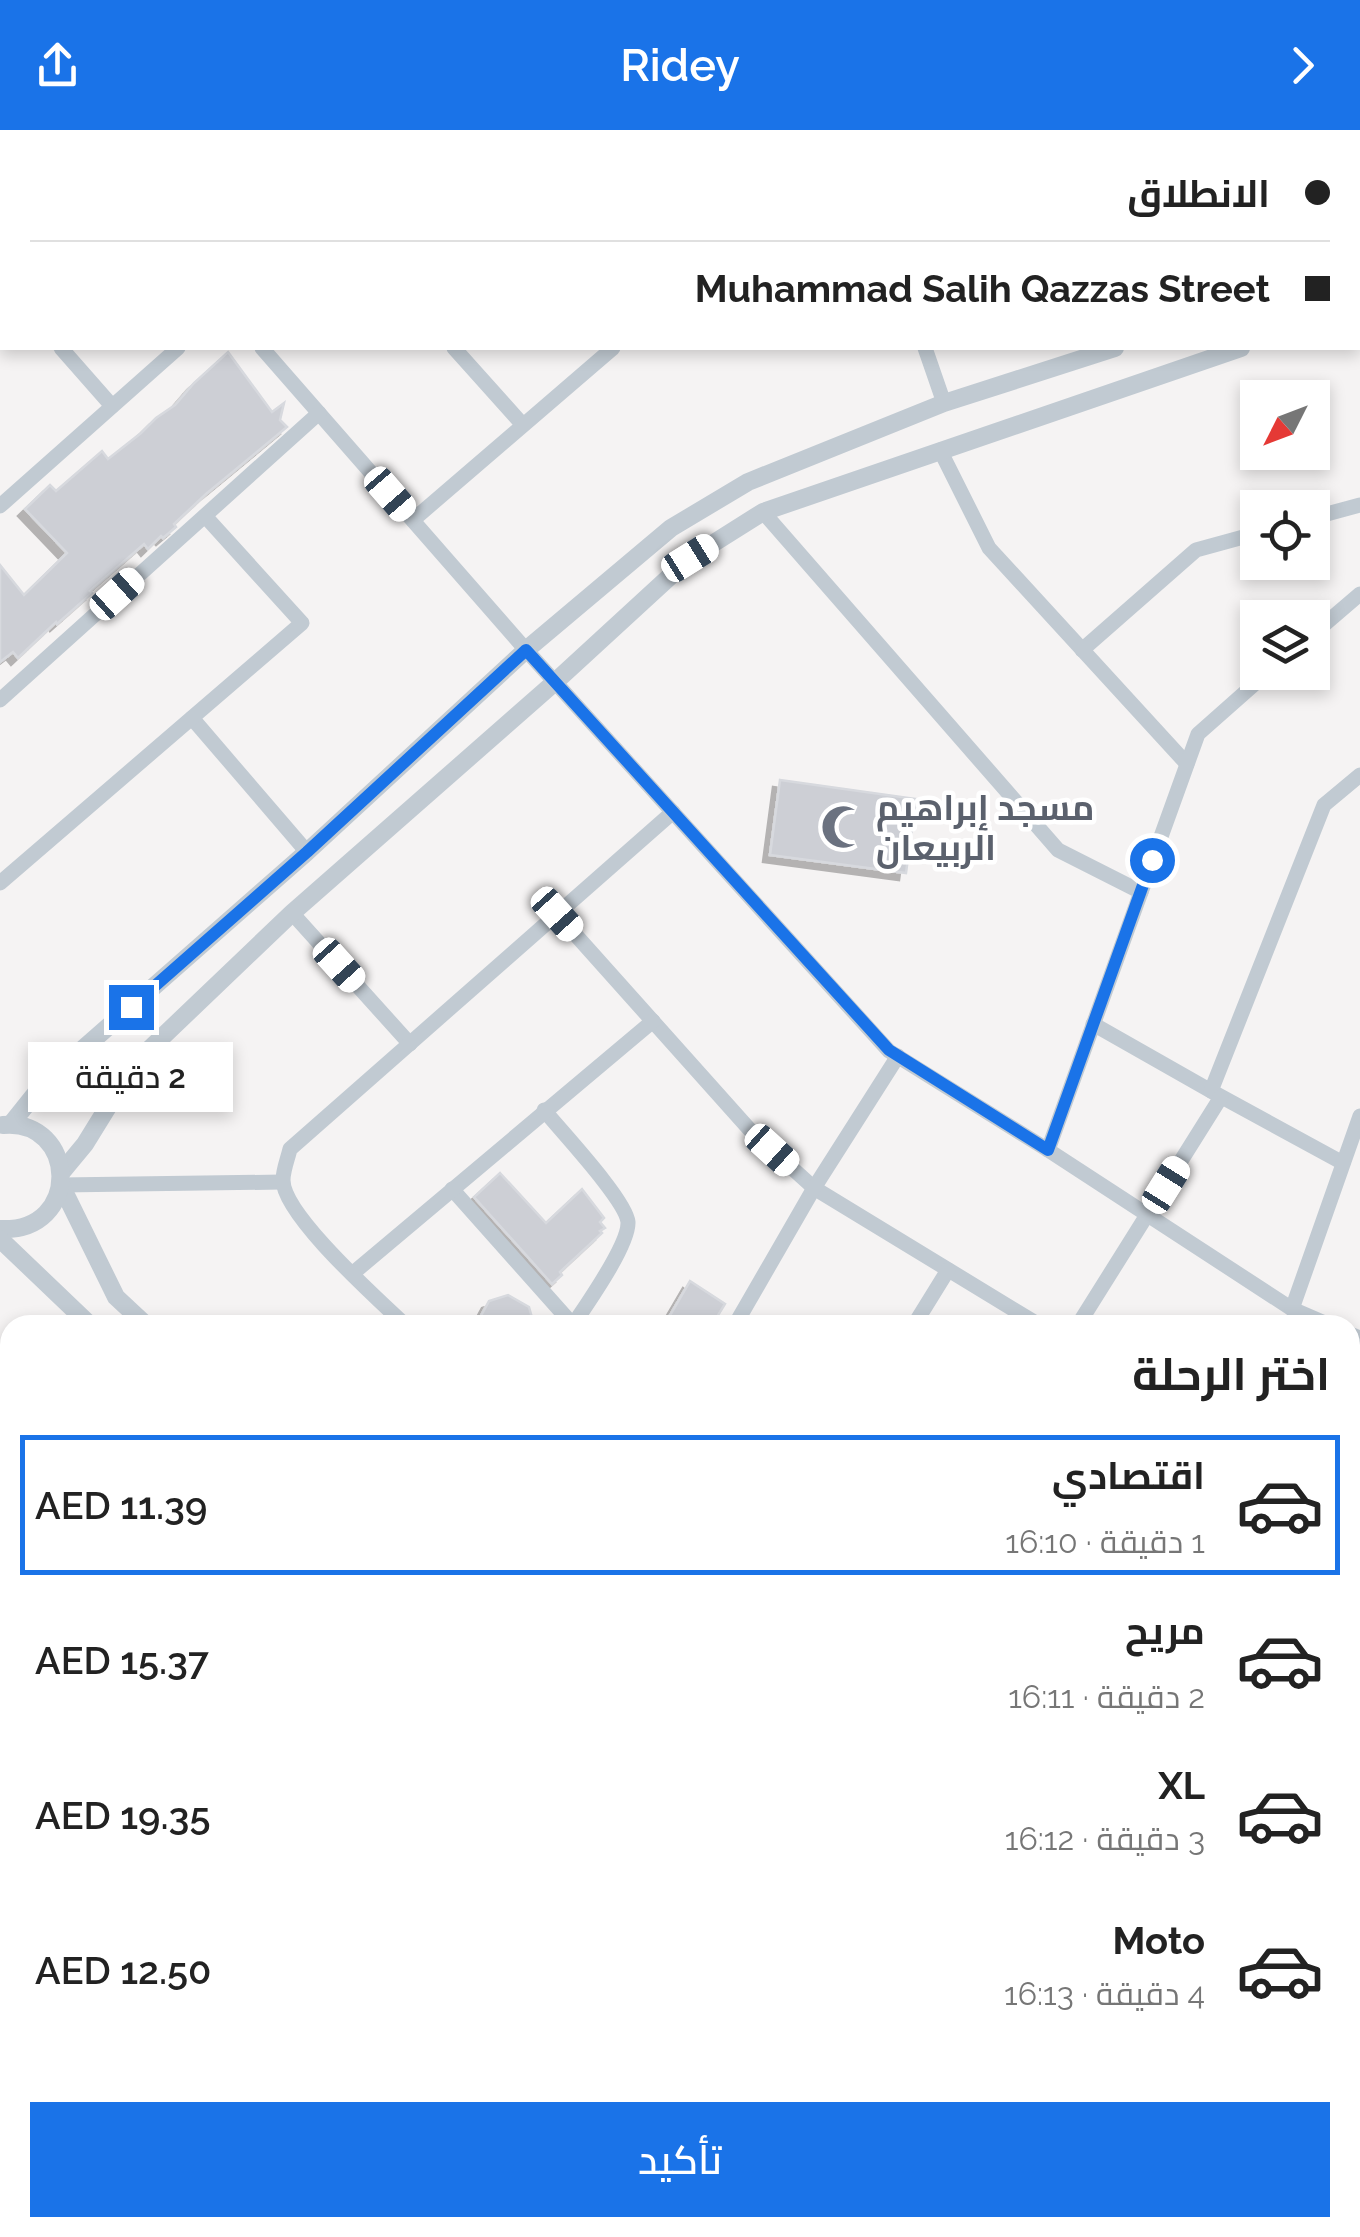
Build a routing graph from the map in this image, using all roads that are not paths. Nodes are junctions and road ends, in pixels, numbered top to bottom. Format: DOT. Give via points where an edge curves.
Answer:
graph roads {
  1 [pos="63,350"];
  2 [pos="176,350"];
  3 [pos="264,350"];
  4 [pos="456,350"];
  5 [pos="611,350"];
  6 [pos="925,350"];
  7 [pos="1109,350"];
  8 [pos="1235,350"];
  9 [pos="944,403"];
  10 [pos="112,406"];
  11 [pos="319,413"];
  12 [pos="522,424"];
  13 [pos="940,450"];
  14 [pos="0,506"];
  15 [pos="1360,506"];
  16 [pos="763,512"];
  17 [pos="1330,514"];
  18 [pos="205,516"];
  19 [pos="413,520"];
  20 [pos="1240,539"];
  21 [pos="1360,594"];
  22 [pos="1330,619"];
  23 [pos="526,650"];
  24 [pos="1082,650"];
  25 [pos="556,682"];
  26 [pos="1248,690"];
  27 [pos="0,700"];
  28 [pos="192,718"];
  29 [pos="1187,764"];
  30 [pos="1360,775"];
  31 [pos="672,812"];
  32 [pos="307,852"];
  33 [pos="0,883"];
  34 [pos="1141,892"];
  35 [pos="292,913"];
  36 [pos="557,914"];
  37 [pos="653,1021"];
  38 [pos="1093,1024"];
  39 [pos="410,1044"];
  40 [pos="898,1056"];
  41 [pos="1216,1094"];
  42 [pos="544,1110"];
  43 [pos="1360,1116"];
  44 [pos="5,1125"];
  45 [pos="1048,1150"];
  46 [pos="1343,1163"];
  47 [pos="61,1179"];
  48 [pos="282,1182"];
  49 [pos="814,1188"];
  50 [pos="452,1189"];
  51 [pos="1148,1215"];
  52 [pos="0,1228"];
  53 [pos="0,1239"];
  54 [pos="948,1270"];
  55 [pos="352,1274"];
  56 [pos="1292,1309"];
  57 [pos="80,1315"];
  58 [pos="136,1315"];
  59 [pos="395,1315"];
  60 [pos="564,1315"];
  61 [pos="580,1315"];
  62 [pos="740,1315"];
  63 [pos="920,1315"];
  64 [pos="1022,1315"];
  65 [pos="1084,1315"];
  66 [pos="1306,1315"];
  1 -- 10 [label="street"];
  2 -- 10 [label="street"];
  3 -- 11 [label="street"];
  4 -- 12 [label="street"];
  5 -- 12 [label="street"];
  6 -- 9 [label="street"];
  7 -- 9 [label="street"];
  8 -- 13 [label="street"];
  9 -- 23 [label="street" via="748,482 671,528"];
  10 -- 14 [label="street"];
  11 -- 18 [label="street"];
  11 -- 19 [label="street"];
  12 -- 19 [label="street"];
  13 -- 16 [label="street"];
  13 -- 24 [label="street" via="989,548"];
  15 -- 17 [label="street"];
  16 -- 25 [label="street" via="690,558"];
  16 -- 34 [label="street" via="1058,850"];
  18 -- 27 [label="street"];
  18 -- 28 [label="street" via="302,623"];
  19 -- 23 [label="street"];
  20 -- 24 [label="street" via="1196,550"];
  21 -- 22 [label="street"];
  23 -- 25 [label="street"];
  23 -- 32 [label="street"];
  24 -- 29 [label="street"];
  25 -- 31 [label="street"];
  25 -- 35 [label="street"];
  26 -- 29 [label="street" via="1198,734"];
  28 -- 32 [label="street"];
  28 -- 33 [label="street"];
  29 -- 34 [label="street"];
  30 -- 41 [label="street" via="1324,806"];
  31 -- 36 [label="street"];
  31 -- 40 [label="street"];
  32 -- 44 [label="street"];
  34 -- 38 [label="street"];
  35 -- 39 [label="street"];
  35 -- 47 [label="street" via="135,1063"];
  36 -- 37 [label="street"];
  36 -- 39 [label="street"];
  37 -- 42 [label="street"];
  37 -- 49 [label="street" via="750,1130"];
  38 -- 41 [label="street"];
  38 -- 45 [label="street"];
  39 -- 48 [label="street" via="290,1149"];
  40 -- 45 [label="street"];
  40 -- 49 [label="street"];
  41 -- 46 [label="street"];
  41 -- 51 [label="street"];
  42 -- 50 [label="street"];
  42 -- 61 [label="street" via="621,1203 628,1224 614,1262"];
  43 -- 46 [label="street"];
  44 -- 47 [label="street" via="40,1134 58,1158"];
  45 -- 51 [label="street"];
  46 -- 56 [label="street"];
  47 -- 48 [label="street"];
  47 -- 52 [label="street" via="46,1215 31,1225"];
  47 -- 58 [label="street" via="116,1296"];
  48 -- 55 [label="street" via="328,1252"];
  49 -- 54 [label="street"];
  49 -- 62 [label="street"];
  50 -- 55 [label="street"];
  50 -- 60 [label="street"];
  51 -- 56 [label="street"];
  51 -- 65 [label="street"];
  53 -- 57 [label="street"];
  54 -- 63 [label="street"];
  54 -- 64 [label="street"];
  55 -- 59 [label="street"];
  56 -- 66 [label="street"];
}
